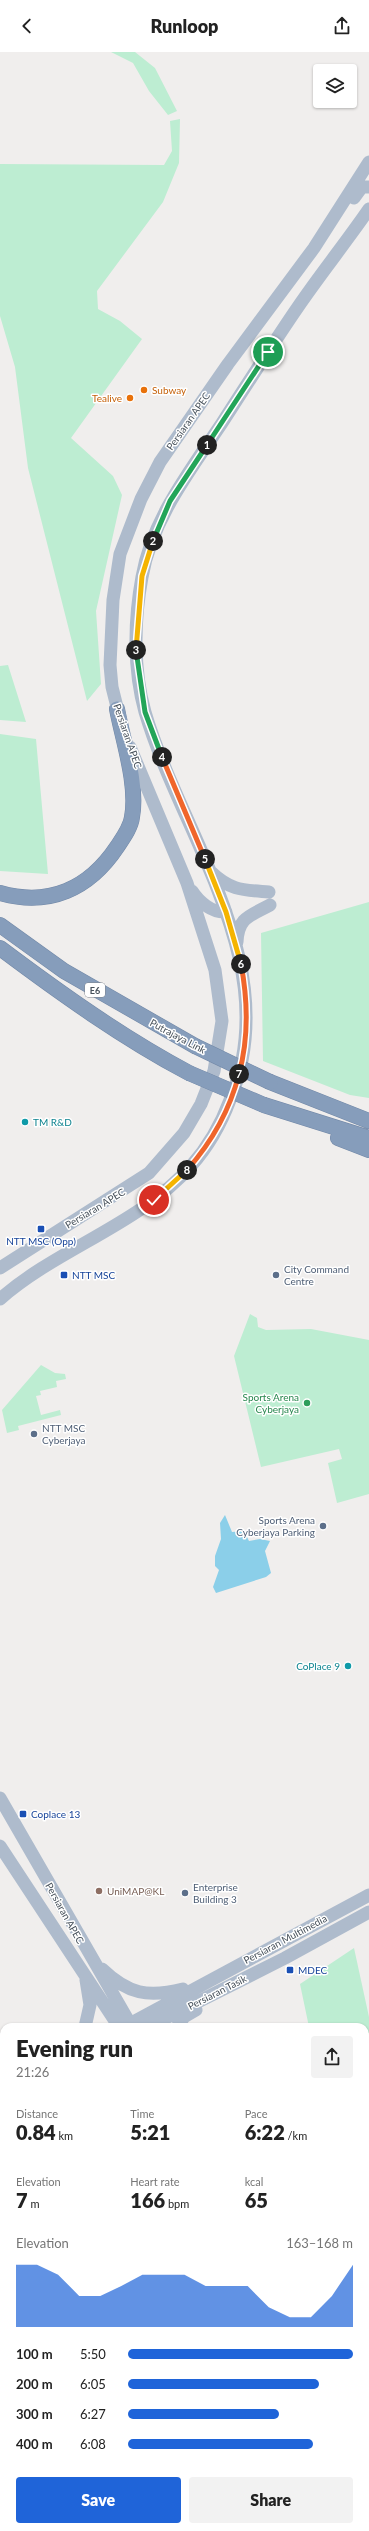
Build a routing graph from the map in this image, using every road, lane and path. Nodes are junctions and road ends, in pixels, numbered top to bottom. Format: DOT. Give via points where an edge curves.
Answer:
graph roads {
  1 [pos="369,162"];
  2 [pos="369,187"];
  3 [pos="369,198"];
  4 [pos="368,212"];
  5 [pos="314,248"];
  6 [pos="334,257"];
  7 [pos="117,709"];
  8 [pos="210,871"];
  9 [pos="187,883"];
  10 [pos="0,893"];
  11 [pos="220,907"];
  12 [pos="0,925"];
  13 [pos="207,942"];
  14 [pos="237,946"];
  15 [pos="0,948"];
  16 [pos="267,1106"];
  17 [pos="369,1121"];
  18 [pos="369,1138"];
  19 [pos="369,1150"];
  20 [pos="0,1268"];
  21 [pos="0,1299"];
  22 [pos="0,1798"];
  23 [pos="0,1846"];
  24 [pos="369,1895"];
  25 [pos="369,1912"];
  26 [pos="91,1958"];
  27 [pos="285,1958"];
  28 [pos="80,1967"];
  29 [pos="200,1984"];
  30 [pos="88,2023"];
  31 [pos="124,2023"];
  32 [pos="124,2023"];
  33 [pos="131,2023"];
  34 [pos="156,2023"];
  35 [pos="180,2023"];
  1 -- 5 [label="main road, Persiaran APEC"];
  2 -- 5 [label="main road" via="362,187 326,239"];
  3 -- 6 [label="main road" via="337,246"];
  4 -- 6 [label="main road"];
  5 -- 7 [label="main road, Persiaran APEC" via="197,408 160,462 141,499 124,542 116,575 110,665"];
  6 -- 8 [label="main road" via="301,302 170,501 149,550 142,576 136,657 145,712"];
  7 -- 9 [label="main road, Persiaran APEC" via="133,755"];
  7 -- 10 [label="highway" via="134,796 132,818 123,838 96,872 82,883 53,896 22,899"];
  8 -- 11 [label="main road"];
  8 -- 14 [label="main road" via="228,887 269,899 238,928"];
  9 -- 11 [label="main road" via="198,900"];
  9 -- 13 [label="main road, Persiaran APEC"];
  11 -- 13 [label="main road" via="207,923"];
  11 -- 14 [label="main road"];
  12 -- 17 [label="highway, Putrajaya Link / E6, bridge" via="64,971 195,1046 270,1082"];
  13 -- 20 [label="main road, Persiaran APEC" via="220,992 220,1041 207,1091 184,1133 162,1161 131,1186"];
  14 -- 21 [label="main road" via="247,1005 243,1060 229,1104 205,1148 180,1178 154,1200 33,1274"];
  15 -- 16 [label="highway, E6, bridge" via="65,996 189,1073"];
  16 -- 18 [label="highway, E6"];
  16 -- 19 [label="highway" via="331,1136"];
  22 -- 26 [label="main road, Persiaran APEC"];
  23 -- 28 [label="main road, Persiaran APEC"];
  24 -- 29 [label="main road, Persiaran Multimedia"];
  25 -- 27 [label="main road, Persiaran Multimedia"];
  26 -- 29 [label="main road" via="118,1984 137,1992 166,1993"];
  26 -- 31 [label="main road, Persiaran APEC"];
  27 -- 34 [label="main road, Persiaran Tasik"];
  27 -- 35 [label="main road" via="184,2017"];
  28 -- 30 [label="main road" via="90,1998"];
  28 -- 32 [label="main road, Persiaran APEC"];
  29 -- 33 [label="main road, Persiaran Tasik"];
}
